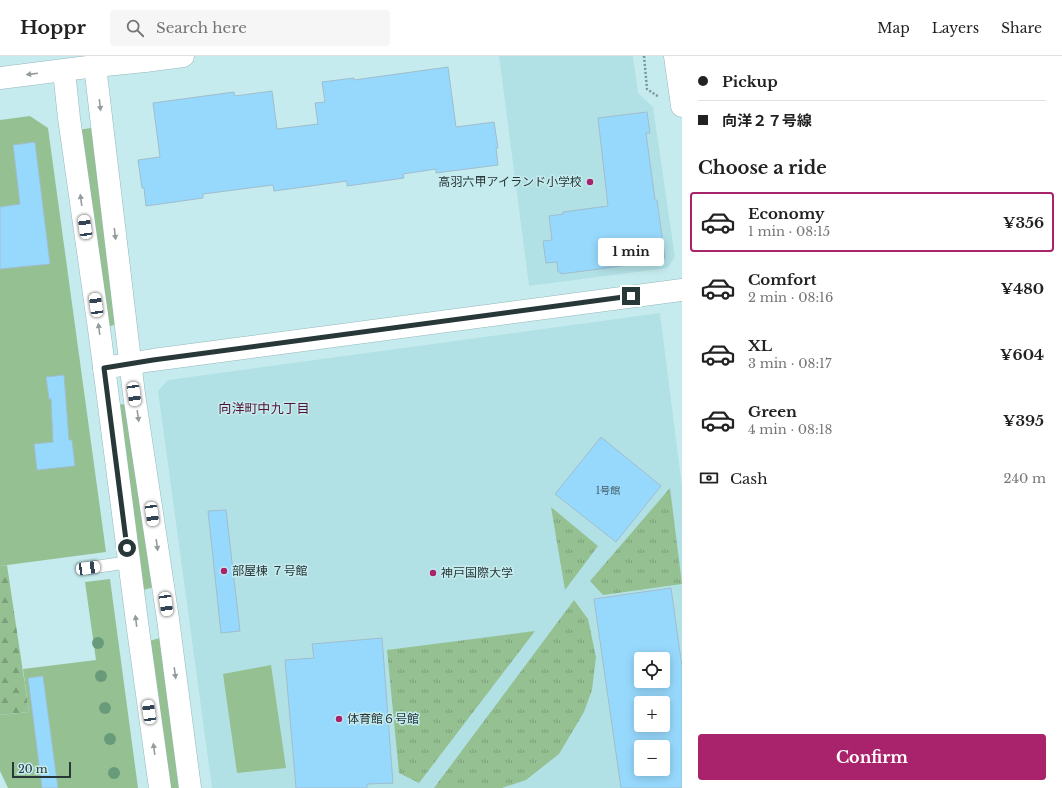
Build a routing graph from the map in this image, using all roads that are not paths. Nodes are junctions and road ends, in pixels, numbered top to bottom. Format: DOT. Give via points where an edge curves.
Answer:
graph roads {
  1 [pos="183,56"];
  2 [pos="675,56"];
  3 [pos="95,61"];
  4 [pos="63,63"];
  5 [pos="0,78"];
  6 [pos="673,104"];
  7 [pos="682,290"];
  8 [pos="131,363"];
  9 [pos="104,368"];
  10 [pos="129,562"];
  11 [pos="88,568"];
  12 [pos="160,788"];
  13 [pos="190,788"];
  1 -- 3 [label="street" via="145,62"];
  2 -- 6 [label="street"];
  3 -- 4 [label="street"];
  3 -- 8 [label="street, one-way"];
  4 -- 5 [label="street, one-way"];
  9 -- 4 [label="street, one-way"];
  7 -- 8 [label="street"];
  8 -- 9 [label="street"];
  8 -- 13 [label="street, one-way"];
  9 -- 10 [label="street"];
  10 -- 11 [label="lane"];
  12 -- 10 [label="street, one-way"];
}
